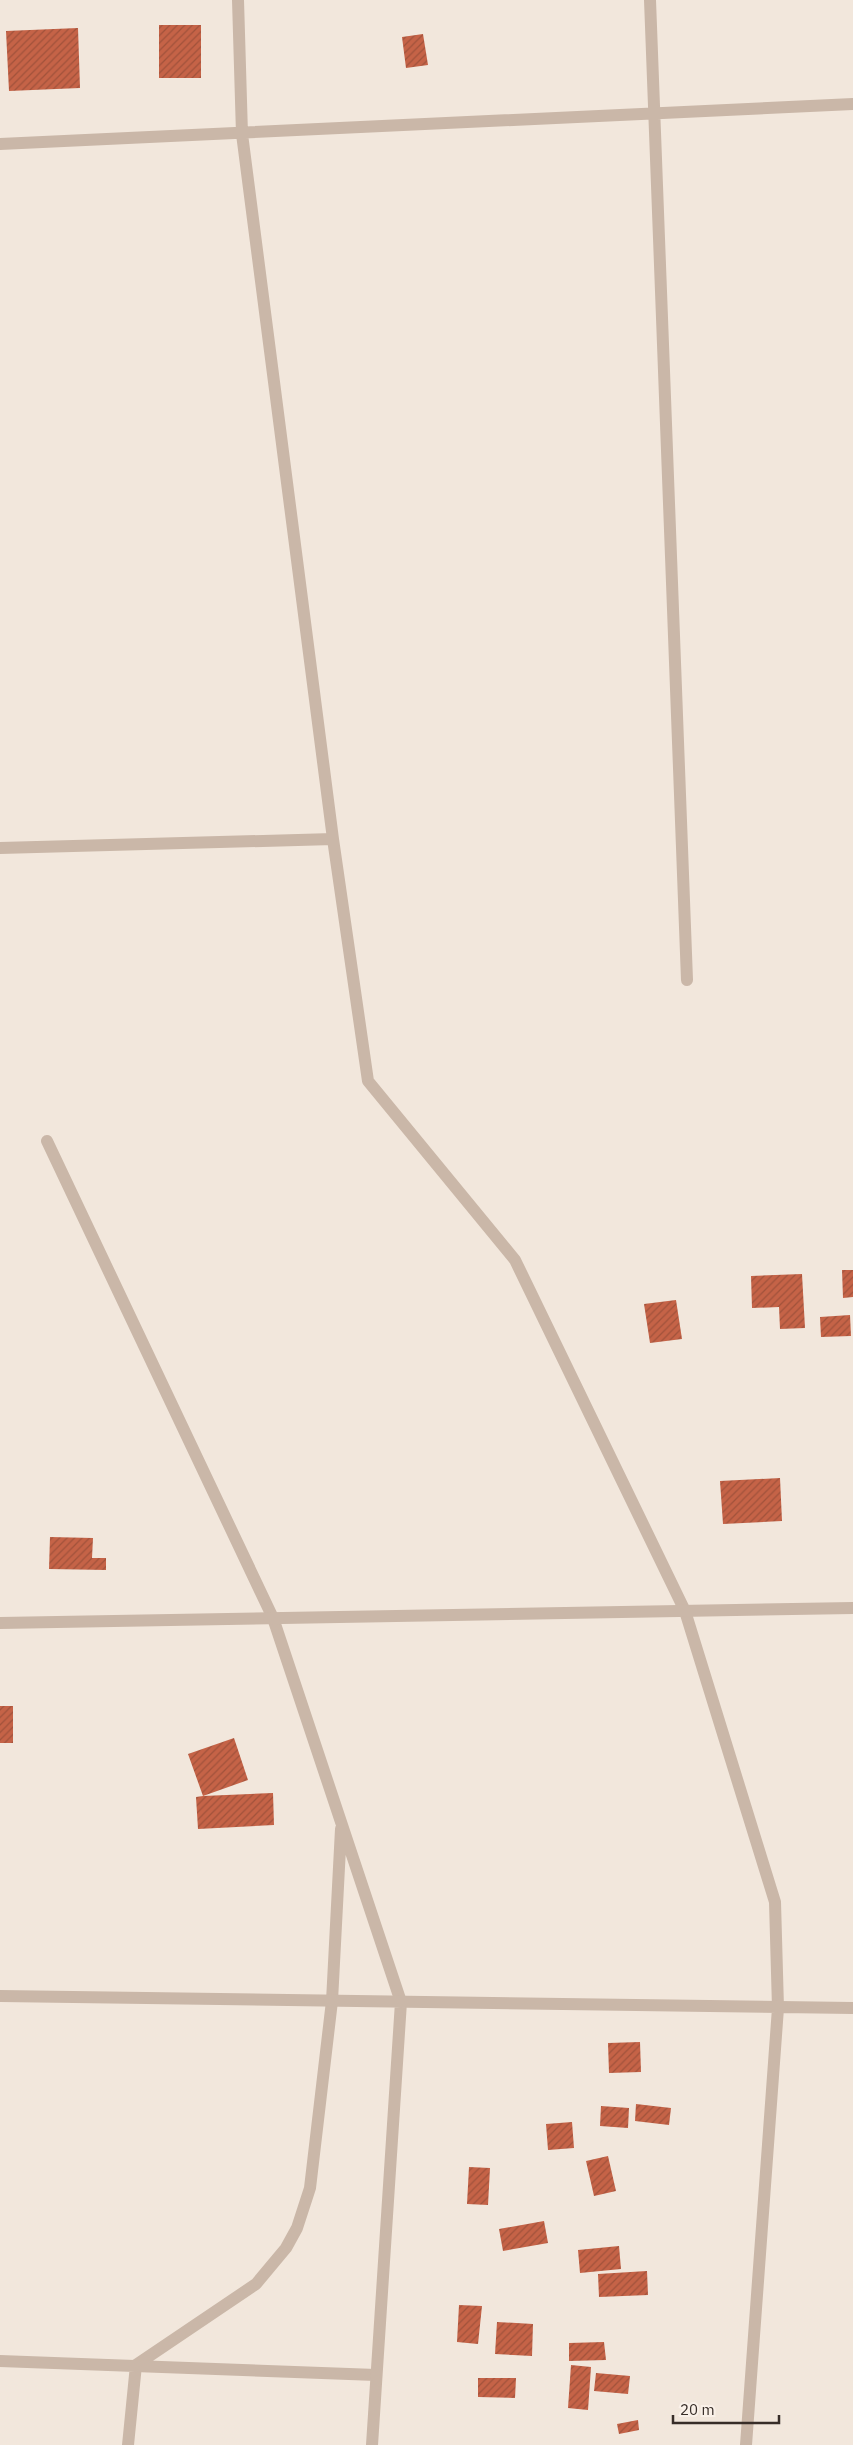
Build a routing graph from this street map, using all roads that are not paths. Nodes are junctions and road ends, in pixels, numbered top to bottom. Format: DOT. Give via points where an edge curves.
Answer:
graph roads {
  1 [pos="238,0"];
  2 [pos="650,0"];
  3 [pos="853,104"];
  4 [pos="654,114"];
  5 [pos="242,134"];
  6 [pos="0,144"];
  7 [pos="333,839"];
  8 [pos="0,848"];
  9 [pos="687,980"];
  10 [pos="47,1141"];
  11 [pos="853,1608"];
  12 [pos="685,1611"];
  13 [pos="273,1618"];
  14 [pos="0,1623"];
  15 [pos="341,1821"];
  16 [pos="0,1996"];
  17 [pos="332,2001"];
  18 [pos="401,2002"];
  19 [pos="778,2008"];
  20 [pos="853,2008"];
  21 [pos="0,2361"];
  22 [pos="136,2365"];
  23 [pos="376,2375"];
  24 [pos="128,2445"];
  25 [pos="372,2445"];
  26 [pos="746,2445"];
  1 -- 5 [label="street"];
  2 -- 4 [label="street"];
  3 -- 4 [label="street"];
  4 -- 5 [label="street"];
  4 -- 9 [label="street"];
  5 -- 6 [label="street"];
  5 -- 7 [label="street"];
  7 -- 8 [label="street"];
  7 -- 12 [label="street" via="368,1081 515,1260"];
  10 -- 13 [label="street"];
  11 -- 12 [label="street"];
  12 -- 13 [label="street"];
  12 -- 19 [label="street" via="775,1902"];
  13 -- 14 [label="street"];
  13 -- 15 [label="street"];
  15 -- 17 [label="street"];
  15 -- 18 [label="street"];
  16 -- 17 [label="street"];
  17 -- 18 [label="street"];
  17 -- 22 [label="street" via="310,2188 297,2228 286,2248 256,2284"];
  18 -- 19 [label="street"];
  18 -- 23 [label="street"];
  19 -- 20 [label="street"];
  19 -- 26 [label="street"];
  21 -- 22 [label="street"];
  22 -- 23 [label="street"];
  22 -- 24 [label="street"];
  23 -- 25 [label="street"];
}
